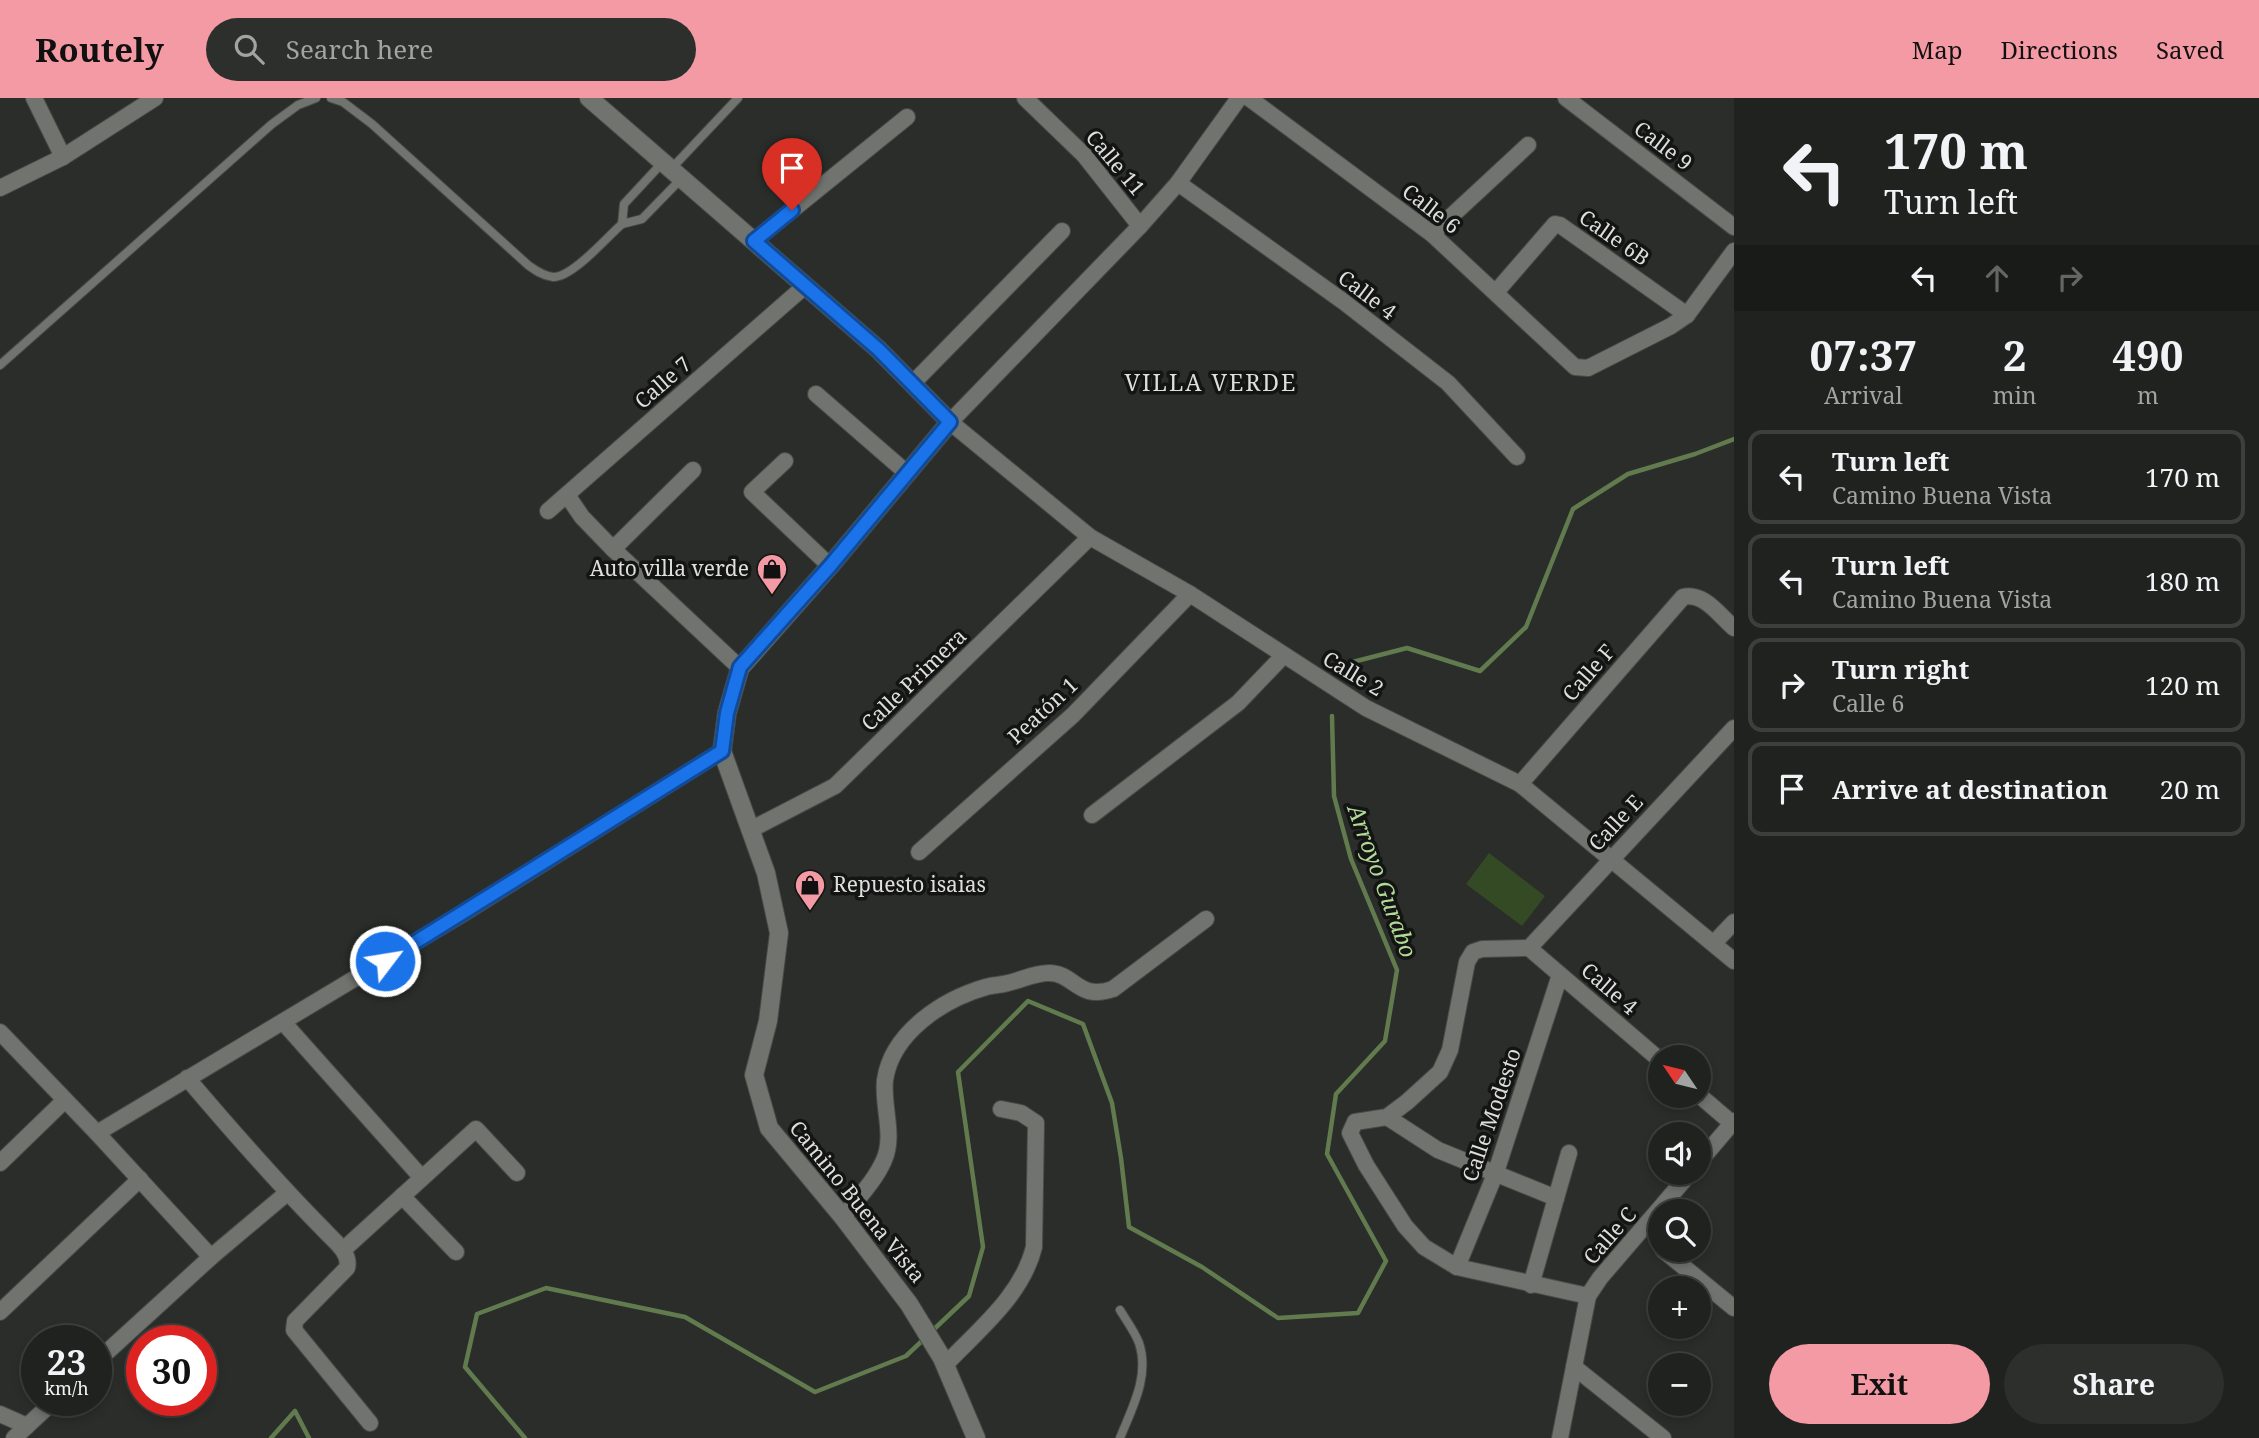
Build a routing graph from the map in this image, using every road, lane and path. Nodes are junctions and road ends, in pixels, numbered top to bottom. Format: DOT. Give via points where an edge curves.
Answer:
graph roads {
  1 [pos="34,98"];
  2 [pos="155,98"];
  3 [pos="316,98"];
  4 [pos="331,98"];
  5 [pos="589,98"];
  6 [pos="738,98"];
  7 [pos="1025,98"];
  8 [pos="1239,98"];
  9 [pos="1249,98"];
  10 [pos="1566,98"];
  11 [pos="908,117"];
  12 [pos="1528,145"];
  13 [pos="63,157"];
  14 [pos="672,170"];
  15 [pos="1178,183"];
  16 [pos="0,188"];
  17 [pos="622,224"];
  18 [pos="1140,226"];
  19 [pos="1734,227"];
  20 [pos="1062,231"];
  21 [pos="1432,234"];
  22 [pos="754,241"];
  23 [pos="1734,251"];
  24 [pos="805,286"];
  25 [pos="1496,292"];
  26 [pos="1687,315"];
  27 [pos="0,365"];
  28 [pos="912,384"];
  29 [pos="816,394"];
  30 [pos="950,422"];
  31 [pos="1517,457"];
  32 [pos="785,461"];
  33 [pos="693,470"];
  34 [pos="908,474"];
  35 [pos="567,495"];
  36 [pos="548,511"];
  37 [pos="1090,537"];
  38 [pos="613,549"];
  39 [pos="830,566"];
  40 [pos="1190,594"];
  41 [pos="1734,628"];
  42 [pos="1284,655"];
  43 [pos="740,667"];
  44 [pos="1734,728"];
  45 [pos="722,751"];
  46 [pos="1520,784"];
  47 [pos="1091,815"];
  48 [pos="750,830"];
  49 [pos="919,852"];
  50 [pos="1611,858"];
  51 [pos="1206,919"];
  52 [pos="1734,922"];
  53 [pos="1714,943"];
  54 [pos="1529,948"];
  55 [pos="1734,961"];
  56 [pos="1560,975"];
  57 [pos="283,1022"];
  58 [pos="0,1032"];
  59 [pos="1648,1050"];
  60 [pos="187,1079"];
  61 [pos="65,1100"];
  62 [pos="1712,1106"];
  63 [pos="1001,1109"];
  64 [pos="1387,1116"];
  65 [pos="1733,1123"];
  66 [pos="97,1133"];
  67 [pos="1711,1148"];
  68 [pos="1569,1153"];
  69 [pos="0,1163"];
  70 [pos="517,1172"];
  71 [pos="1496,1172"];
  72 [pos="422,1178"];
  73 [pos="140,1179"];
  74 [pos="1680,1185"];
  75 [pos="287,1193"];
  76 [pos="402,1196"];
  77 [pos="1556,1198"];
  78 [pos="843,1217"];
  79 [pos="1642,1232"];
  80 [pos="1648,1237"];
  81 [pos="343,1250"];
  82 [pos="456,1252"];
  83 [pos="211,1257"];
  84 [pos="1679,1262"];
  85 [pos="1457,1267"];
  86 [pos="1531,1285"];
  87 [pos="1588,1296"];
  88 [pos="1734,1308"];
  89 [pos="1120,1310"];
  90 [pos="0,1312"];
  91 [pos="112,1347"];
  92 [pos="944,1361"];
  93 [pos="1574,1367"];
  94 [pos="0,1414"];
  95 [pos="38,1416"];
  96 [pos="370,1423"];
  97 [pos="27,1426"];
  98 [pos="14,1438"];
  99 [pos="976,1438"];
  100 [pos="1120,1438"];
  101 [pos="1560,1438"];
  102 [pos="1663,1438"];
  1 -- 13 [label="street"];
  2 -- 13 [label="street"];
  3 -- 27 [label="lane" via="272,124"];
  4 -- 17 [label="lane" via="372,124 539,273 554,277 570,272"];
  5 -- 14 [label="street"];
  6 -- 14 [label="lane"];
  7 -- 18 [label="street, Calle 11" via="1084,155"];
  8 -- 15 [label="street"];
  9 -- 21 [label="street, Calle 6"];
  10 -- 19 [label="street, Calle 9"];
  11 -- 22 [label="street"];
  12 -- 21 [label="street"];
  13 -- 16 [label="street"];
  14 -- 17 [label="lane" via="642,219"];
  14 -- 17 [label="lane" via="624,204"];
  14 -- 22 [label="street"];
  15 -- 18 [label="street"];
  15 -- 31 [label="street, Calle 4" via="1448,383"];
  18 -- 30 [label="street"];
  20 -- 28 [label="street"];
  21 -- 25 [label="street, Calle 6"];
  22 -- 24 [label="street"];
  23 -- 26 [label="street"];
  24 -- 28 [label="street"];
  24 -- 35 [label="street, Calle 7"];
  25 -- 26 [label="street, Calle 6" via="1575,367 1588,368"];
  25 -- 26 [label="street, Calle 6B" via="1555,224"];
  28 -- 30 [label="street"];
  29 -- 34 [label="street"];
  30 -- 34 [label="street, Camino Buena Vista"];
  30 -- 37 [label="street, Calle 2"];
  32 -- 39 [label="street" via="752,492"];
  33 -- 38 [label="street"];
  34 -- 39 [label="street, Camino Buena Vista"];
  35 -- 36 [label="street, Calle 7"];
  35 -- 38 [label="street"];
  37 -- 40 [label="street, Calle 2"];
  37 -- 48 [label="street, Calle Primera" via="835,786"];
  38 -- 43 [label="street"];
  39 -- 43 [label="street, Camino Buena Vista"];
  40 -- 42 [label="street, Calle 2"];
  40 -- 49 [label="street, Peatón 1" via="1073,715"];
  41 -- 46 [label="street, Calle F" via="1701,597 1683,597"];
  42 -- 46 [label="street, Calle 2" via="1366,708"];
  42 -- 47 [label="street" via="1238,703"];
  43 -- 45 [label="street, Camino Buena Vista"];
  44 -- 50 [label="street, Calle E"];
  45 -- 48 [label="street, Camino Buena Vista"];
  45 -- 57 [label="street"];
  46 -- 50 [label="street, Calle 2"];
  48 -- 78 [label="street, Camino Buena Vista" via="766,873 779,933 768,1021 754,1075 769,1128"];
  50 -- 53 [label="street, Calle 2"];
  50 -- 54 [label="street, Calle E"];
  51 -- 78 [label="street" via="1105,992 1091,993 1051,972 960,995 937,1008 893,1055 885,1080 885,1158"];
  52 -- 53 [label="street"];
  53 -- 55 [label="street, Calle 2"];
  54 -- 56 [label="street, Calle 4"];
  54 -- 64 [label="street" via="1473,952 1466,962 1450,1050 1440,1072"];
  56 -- 59 [label="street, Calle 4"];
  56 -- 71 [label="street, Calle Modesto"];
  57 -- 60 [label="street"];
  57 -- 72 [label="street"];
  58 -- 61 [label="street"];
  60 -- 66 [label="street"];
  60 -- 75 [label="street"];
  61 -- 66 [label="street"];
  61 -- 69 [label="street"];
  62 -- 65 [label="street"];
  63 -- 92 [label="street" via="1021,1112 1036,1123 1034,1247 1012,1294"];
  64 -- 71 [label="street" via="1438,1150"];
  64 -- 85 [label="street" via="1355,1122 1352,1138 1415,1238"];
  65 -- 67 [label="street"];
  66 -- 73 [label="street"];
  68 -- 77 [label="street"];
  70 -- 72 [label="street" via="476,1129"];
  71 -- 77 [label="street"];
  71 -- 85 [label="street, Calle Modesto"];
  72 -- 76 [label="street"];
  73 -- 83 [label="street"];
  73 -- 90 [label="street"];
  74 -- 79 [label="street, Calle C"];
  75 -- 81 [label="street"];
  75 -- 83 [label="street"];
  76 -- 81 [label="street"];
  76 -- 82 [label="street"];
  77 -- 86 [label="street"];
  78 -- 92 [label="street, Camino Buena Vista" via="909,1304"];
  79 -- 80 [label="street"];
  79 -- 87 [label="street, Calle C"];
  81 -- 96 [label="street" via="348,1268 295,1321 294,1331"];
  83 -- 91 [label="street"];
  84 -- 88 [label="street"];
  85 -- 86 [label="street"];
  86 -- 87 [label="street"];
  87 -- 93 [label="street"];
  89 -- 100 [label="lane" via="1138,1341 1143,1361 1139,1392"];
  92 -- 99 [label="street, Camino Buena Vista"];
  93 -- 101 [label="street"];
  93 -- 102 [label="street"];
  94 -- 97 [label="street"];
  95 -- 97 [label="street"];
  97 -- 98 [label="street"];
}
